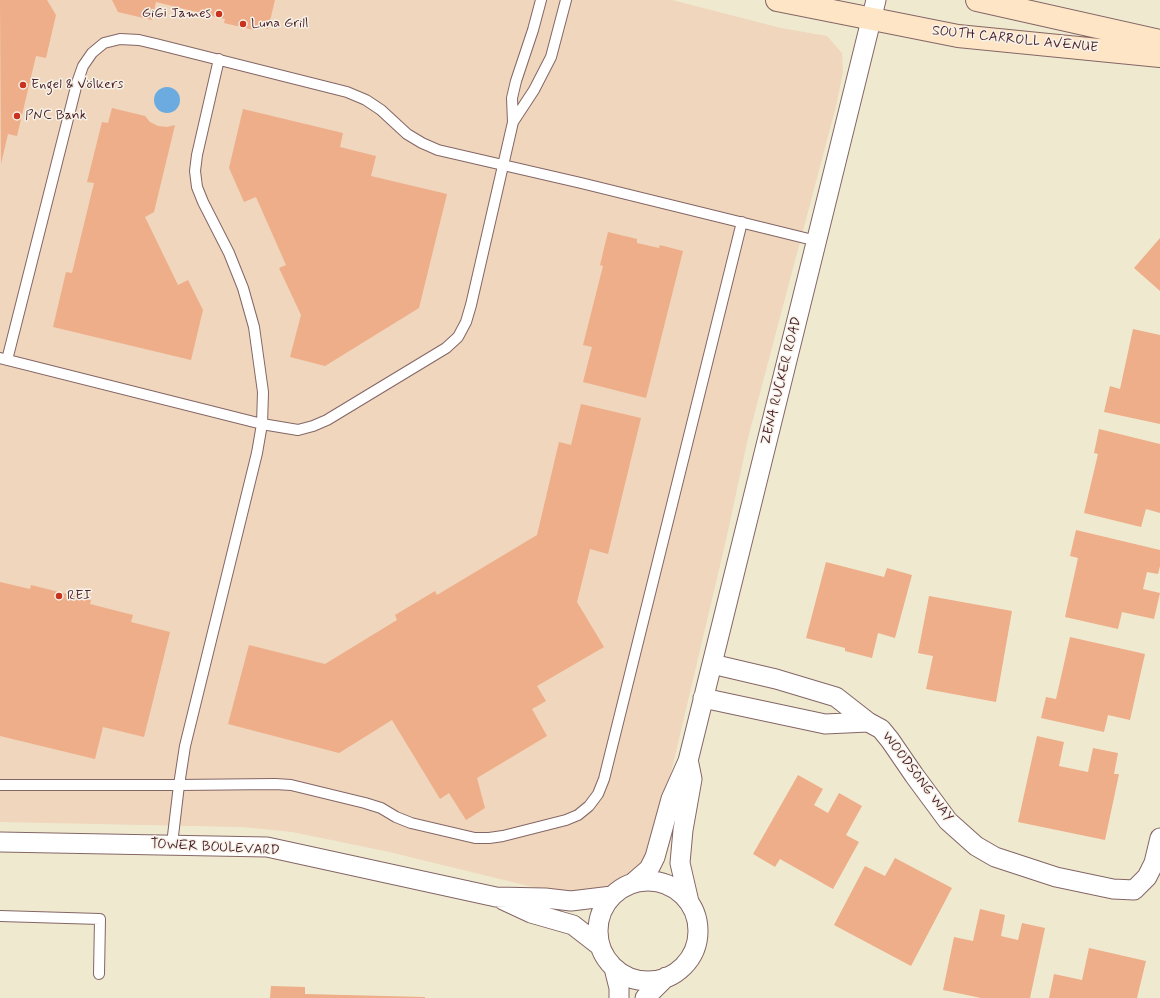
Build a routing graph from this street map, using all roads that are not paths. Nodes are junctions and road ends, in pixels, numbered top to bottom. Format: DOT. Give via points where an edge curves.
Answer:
graph roads {
  1 [pos="541,0"];
  2 [pos="566,0"];
  3 [pos="777,0"];
  4 [pos="977,0"];
  5 [pos="873,9"];
  6 [pos="1160,41"];
  7 [pos="1160,56"];
  8 [pos="219,60"];
  9 [pos="513,122"];
  10 [pos="503,164"];
  11 [pos="742,222"];
  12 [pos="817,241"];
  13 [pos="3,359"];
  14 [pos="262,424"];
  15 [pos="712,664"];
  16 [pos="704,698"];
  17 [pos="868,722"];
  18 [pos="688,761"];
  19 [pos="0,785"];
  20 [pos="179,786"];
  21 [pos="1160,838"];
  22 [pos="0,842"];
  23 [pos="172,844"];
  24 [pos="634,882"];
  25 [pos="612,896"];
  26 [pos="496,897"];
  27 [pos="689,902"];
  28 [pos="0,916"];
  29 [pos="600,946"];
  30 [pos="614,968"];
  31 [pos="99,974"];
  32 [pos="666,977"];
  33 [pos="619,998"];
  34 [pos="645,998"];
  1 -- 9 [label="lane" via="512,98"];
  2 -- 9 [label="lane" via="551,58"];
  3 -- 5 [label="main road, SOUTH CARROLL AVENUE"];
  4 -- 6 [label="main road, SOUTH CARROLL AVENUE"];
  5 -- 7 [label="main road, SOUTH CARROLL AVENUE" via="958,36"];
  5 -- 12 [label="street, ZENA RUCKER ROAD"];
  8 -- 10 [label="lane" via="347,92 381,110 407,134 422,143 438,150"];
  8 -- 13 [label="lane" via="139,40 120,39 104,43 92,53 83,66 75,91"];
  8 -- 14 [label="lane" via="195,171 197,187 229,253 243,288 254,327 263,392"];
  9 -- 10 [label="lane"];
  10 -- 11 [label="lane"];
  10 -- 14 [label="lane" via="471,305 458,337 446,348 328,420 298,430"];
  11 -- 12 [label="lane"];
  11 -- 20 [label="lane" via="604,779 598,794 589,806 566,820 503,836 475,838 411,823 381,808 291,785"];
  12 -- 15 [label="street, ZENA RUCKER ROAD"];
  13 -- 14 [label="lane"];
  14 -- 20 [label="lane" via="185,746"];
  15 -- 16 [label="street, ZENA RUCKER ROAD"];
  15 -- 17 [label="street, WOODSONG WAY" via="836,697"];
  16 -- 17 [label="street, WOODSONG WAY" via="825,724"];
  16 -- 18 [label="street, ZENA RUCKER ROAD"];
  17 -- 21 [label="street, WOODSONG WAY" via="881,729 890,740 948,820 976,846 995,857 1056,877 1113,889 1134,890 1147,877 1154,864"];
  18 -- 24 [label="street, ZENA RUCKER ROAD" via="671,799 650,869"];
  18 -- 27 [label="street, ZENA RUCKER ROAD" via="692,779 680,863"];
  19 -- 20 [label="lane"];
  20 -- 23 [label="lane"];
  22 -- 23 [label="street, TOWER BOULEVARD"];
  23 -- 26 [label="street, TOWER BOULEVARD" via="267,847"];
  24 -- 25 [label="street"];
  24 -- 27 [label="street" via="659,882 670,886"];
  25 -- 26 [label="street, TOWER BOULEVARD" via="571,902 545,898"];
  25 -- 29 [label="street" via="604,906 599,919"];
  26 -- 29 [label="street, TOWER BOULEVARD" via="531,913 573,926"];
  27 -- 32 [label="street" via="697,925 694,949 678,970"];
  28 -- 31 [label="lane" via="100,919"];
  29 -- 30 [label="street"];
  30 -- 32 [label="street" via="626,976 639,980 652,981"];
  30 -- 33 [label="street"];
  32 -- 34 [label="street"];
}
